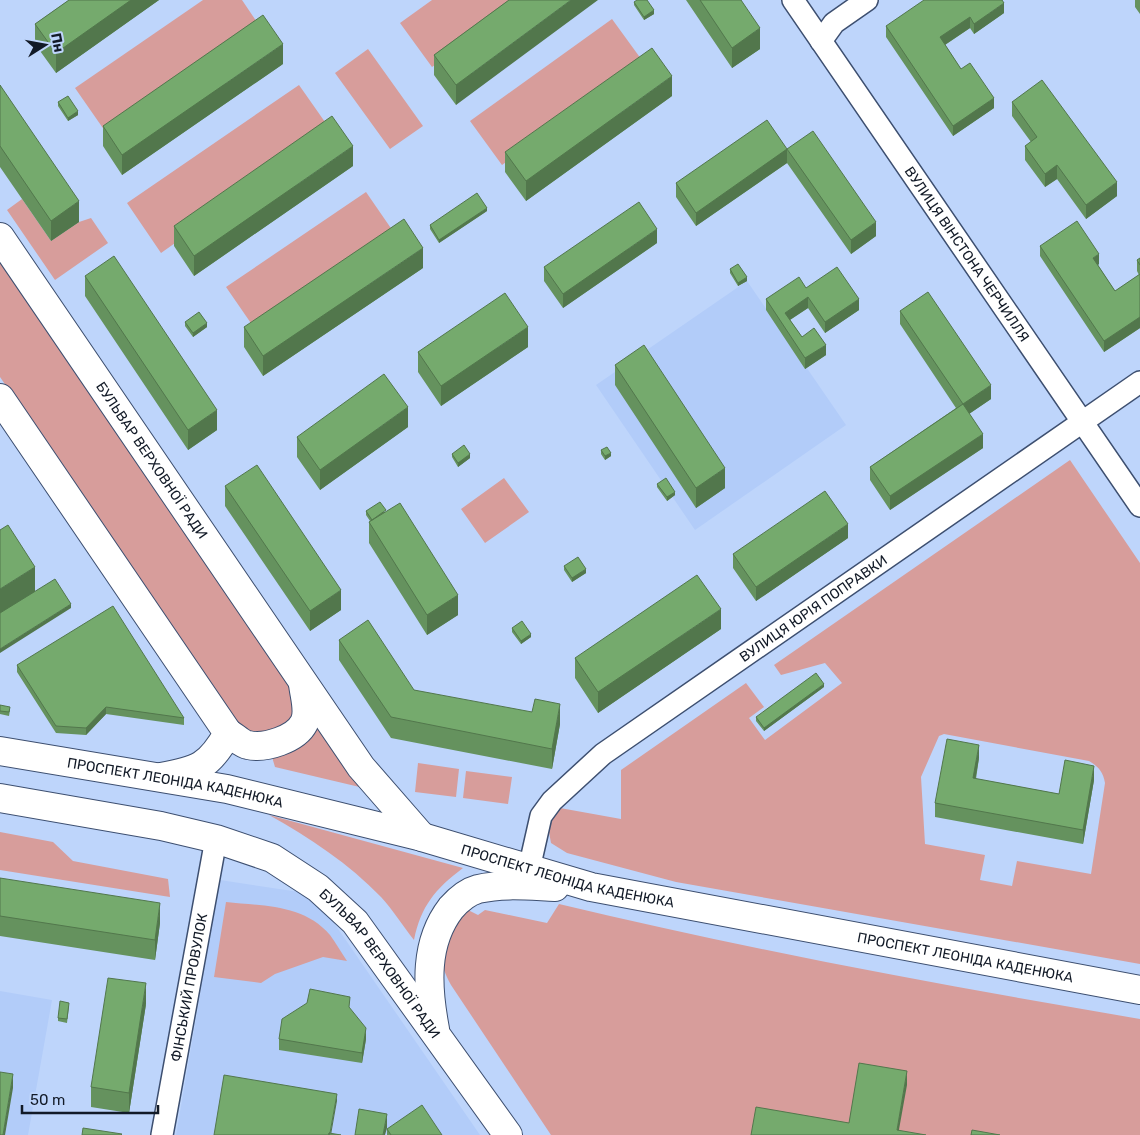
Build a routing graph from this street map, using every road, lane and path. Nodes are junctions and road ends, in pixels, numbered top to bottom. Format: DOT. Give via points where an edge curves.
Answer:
graph roads {
  1 [pos="793,0"];
  2 [pos="867,0"];
  3 [pos="820,41"];
  4 [pos="0,237"];
  5 [pos="1140,382"];
  6 [pos="0,398"];
  7 [pos="1082,423"];
  8 [pos="1140,506"];
  9 [pos="303,684"];
  10 [pos="228,733"];
  11 [pos="0,751"];
  12 [pos="161,777"];
  13 [pos="0,798"];
  14 [pos="422,837"];
  15 [pos="216,839"];
  16 [pos="529,869"];
  17 [pos="591,887"];
  18 [pos="1140,990"];
  19 [pos="435,1032"];
  20 [pos="162,1135"];
  21 [pos="508,1135"];
  1 -- 3 [label="street, ВУЛИЦЯ ВІНСТОНА ЧЕРЧИЛЛЯ"];
  2 -- 3 [label="street" via="834,23"];
  3 -- 7 [label="street, ВУЛИЦЯ ВІНСТОНА ЧЕРЧИЛЛЯ"];
  4 -- 9 [label="main road, БУЛЬВАР ВЕРХОВНОЇ РАДИ"];
  5 -- 7 [label="street, ВУЛИЦЯ ЮРІЯ ПОПРАВКИ"];
  6 -- 10 [label="main road, БУЛЬВАР ВЕРХОВНОЇ РАДИ"];
  7 -- 8 [label="street, ВУЛИЦЯ ВІНСТОНА ЧЕРЧИЛЛЯ"];
  7 -- 16 [label="street, ВУЛИЦЯ ЮРІЯ ПОПРАВКИ" via="603,754 552,801 541,816"];
  9 -- 10 [label="main road, БУЛЬВАР ВЕРХОВНОЇ РАДИ" via="304,723 283,740 267,745 248,745"];
  9 -- 14 [label="main road, БУЛЬВАР ВЕРХОВНОЇ РАДИ" via="361,767"];
  10 -- 12 [label="main road" via="207,763 190,771"];
  11 -- 12 [label="main road, ПРОСПЕКТ ЛЕОНІДА КАДЕНЮКА"];
  12 -- 14 [label="main road, ПРОСПЕКТ ЛЕОНІДА КАДЕНЮКА" via="227,789"];
  13 -- 15 [label="main road" via="161,826"];
  14 -- 16 [label="main road, ПРОСПЕКТ ЛЕОНІДА КАДЕНЮКА"];
  15 -- 19 [label="main road, БУЛЬВАР ВЕРХОВНОЇ РАДИ" via="272,858 318,888 354,922"];
  15 -- 20 [label="street, ФІНСЬКИЙ ПРОВУЛОК"];
  16 -- 17 [label="main road, ПРОСПЕКТ ЛЕОНІДА КАДЕНЮКА"];
  17 -- 18 [label="main road, ПРОСПЕКТ ЛЕОНІДА КАДЕНЮКА"];
  17 -- 19 [label="main road" via="503,886 477,889 458,899 436,932 430,953 430,1006"];
  19 -- 21 [label="main road, БУЛЬВАР ВЕРХОВНОЇ РАДИ"];
}
